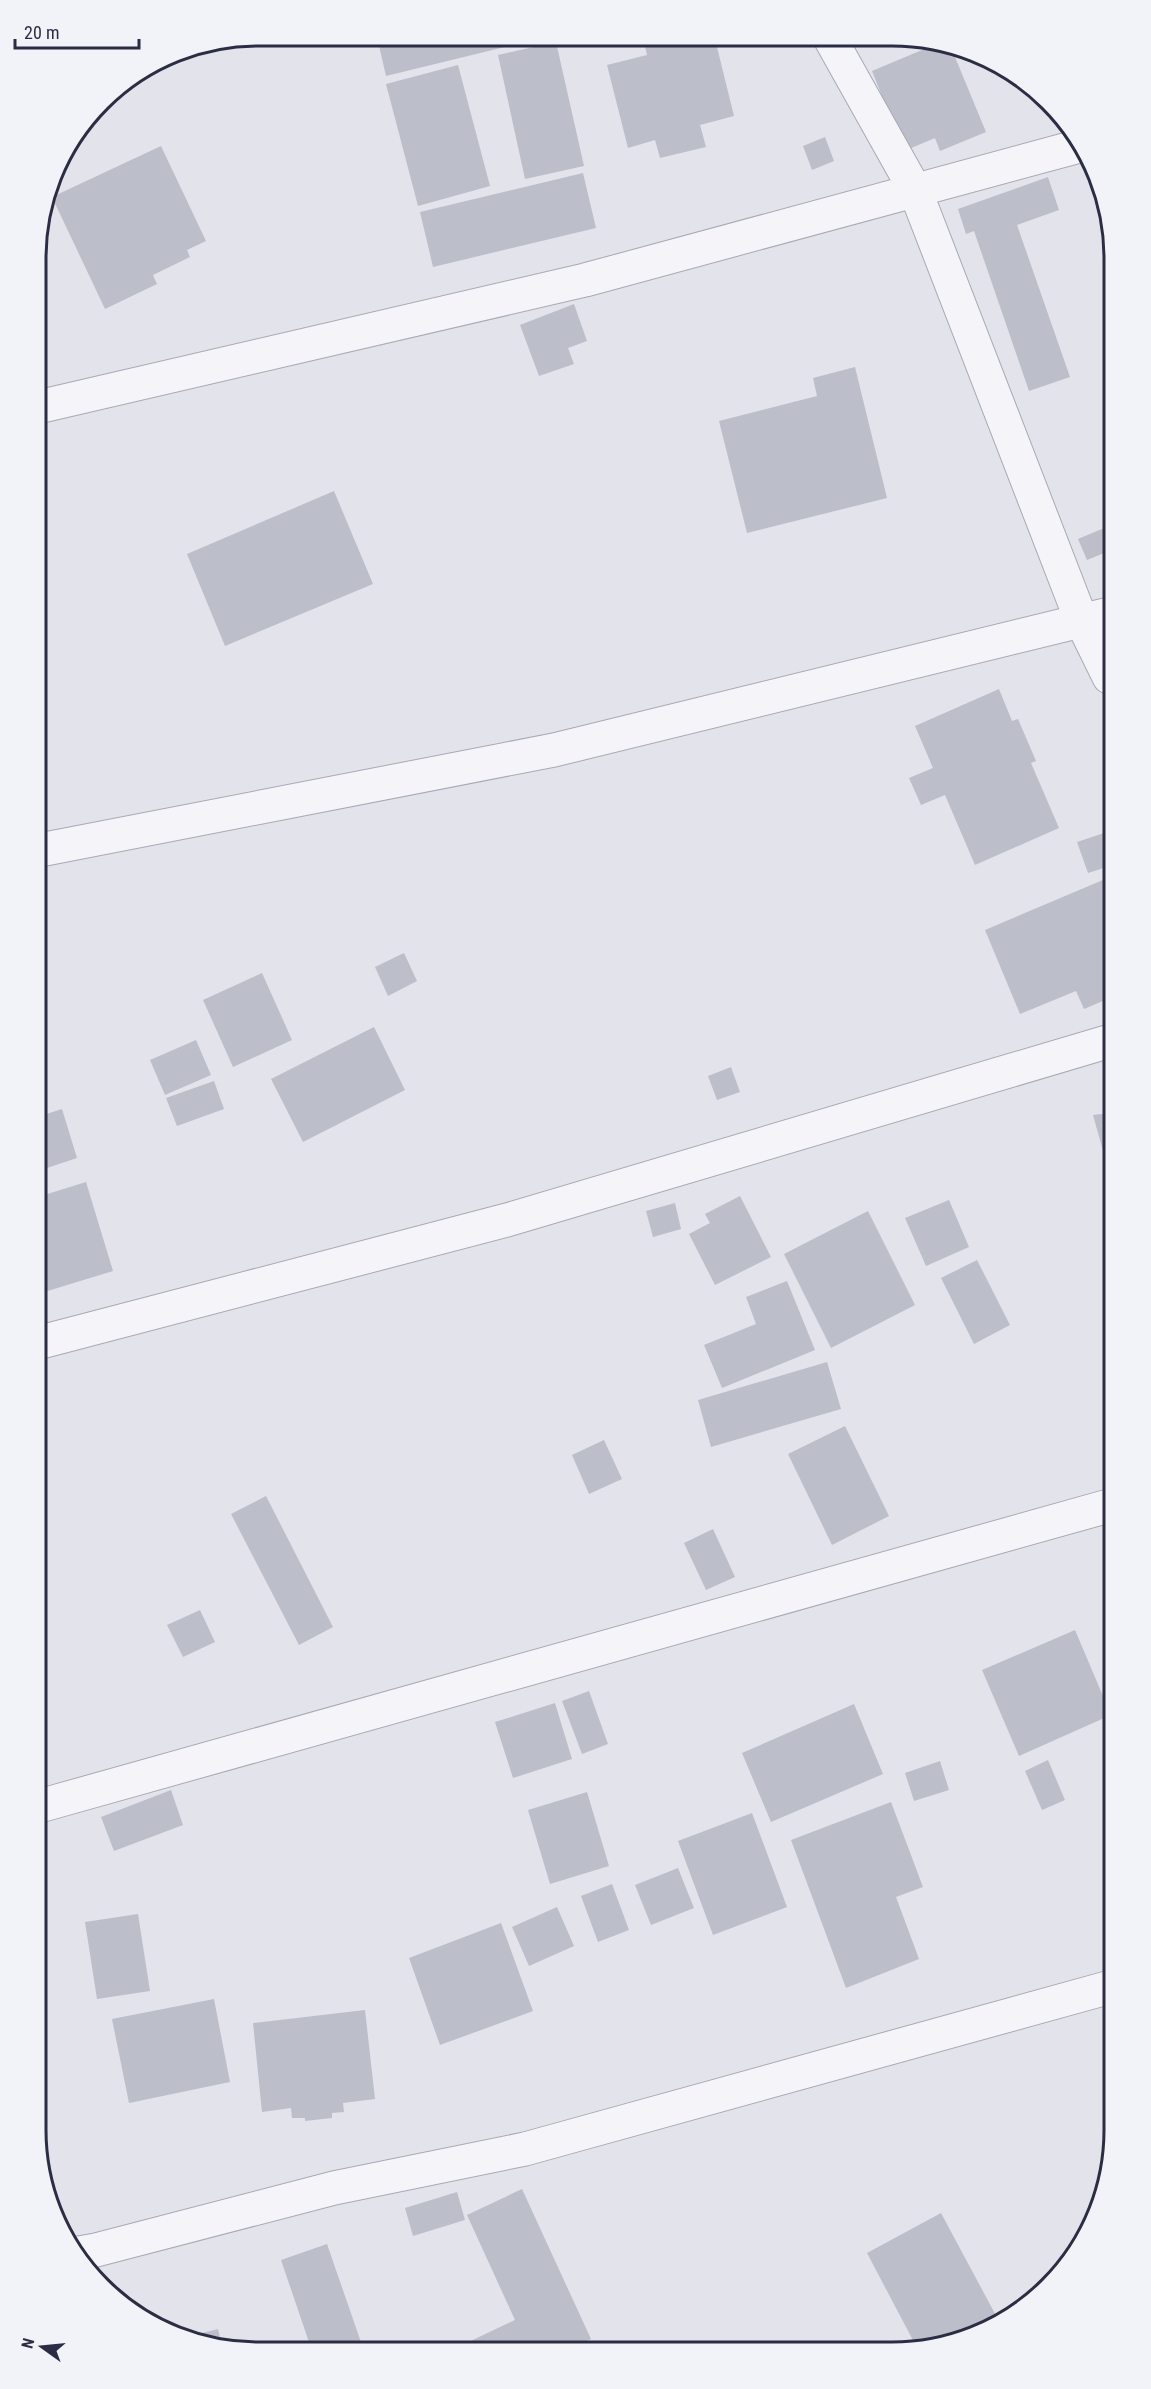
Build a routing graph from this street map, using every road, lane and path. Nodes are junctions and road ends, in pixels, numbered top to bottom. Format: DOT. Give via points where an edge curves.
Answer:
graph roads {
  1 [pos="834,46"];
  2 [pos="1073,148"];
  3 [pos="915,190"];
  4 [pos="47,405"];
  5 [pos="1095,618"];
  6 [pos="1104,656"];
  7 [pos="47,849"];
  8 [pos="1104,1043"];
  9 [pos="46,1340"];
  10 [pos="1104,1507"];
  11 [pos="46,1804"];
  12 [pos="1104,1989"];
  13 [pos="85,2252"];
  1 -- 3 [label="street"];
  2 -- 3 [label="street"];
  3 -- 4 [label="street" via="585,279"];
  3 -- 5 [label="street"];
  5 -- 6 [label="street"];
  5 -- 7 [label="street" via="554,750"];
  8 -- 9 [label="street" via="507,1220"];
  10 -- 11 [label="street"];
  12 -- 13 [label="street" via="525,2149 334,2188"];
}
